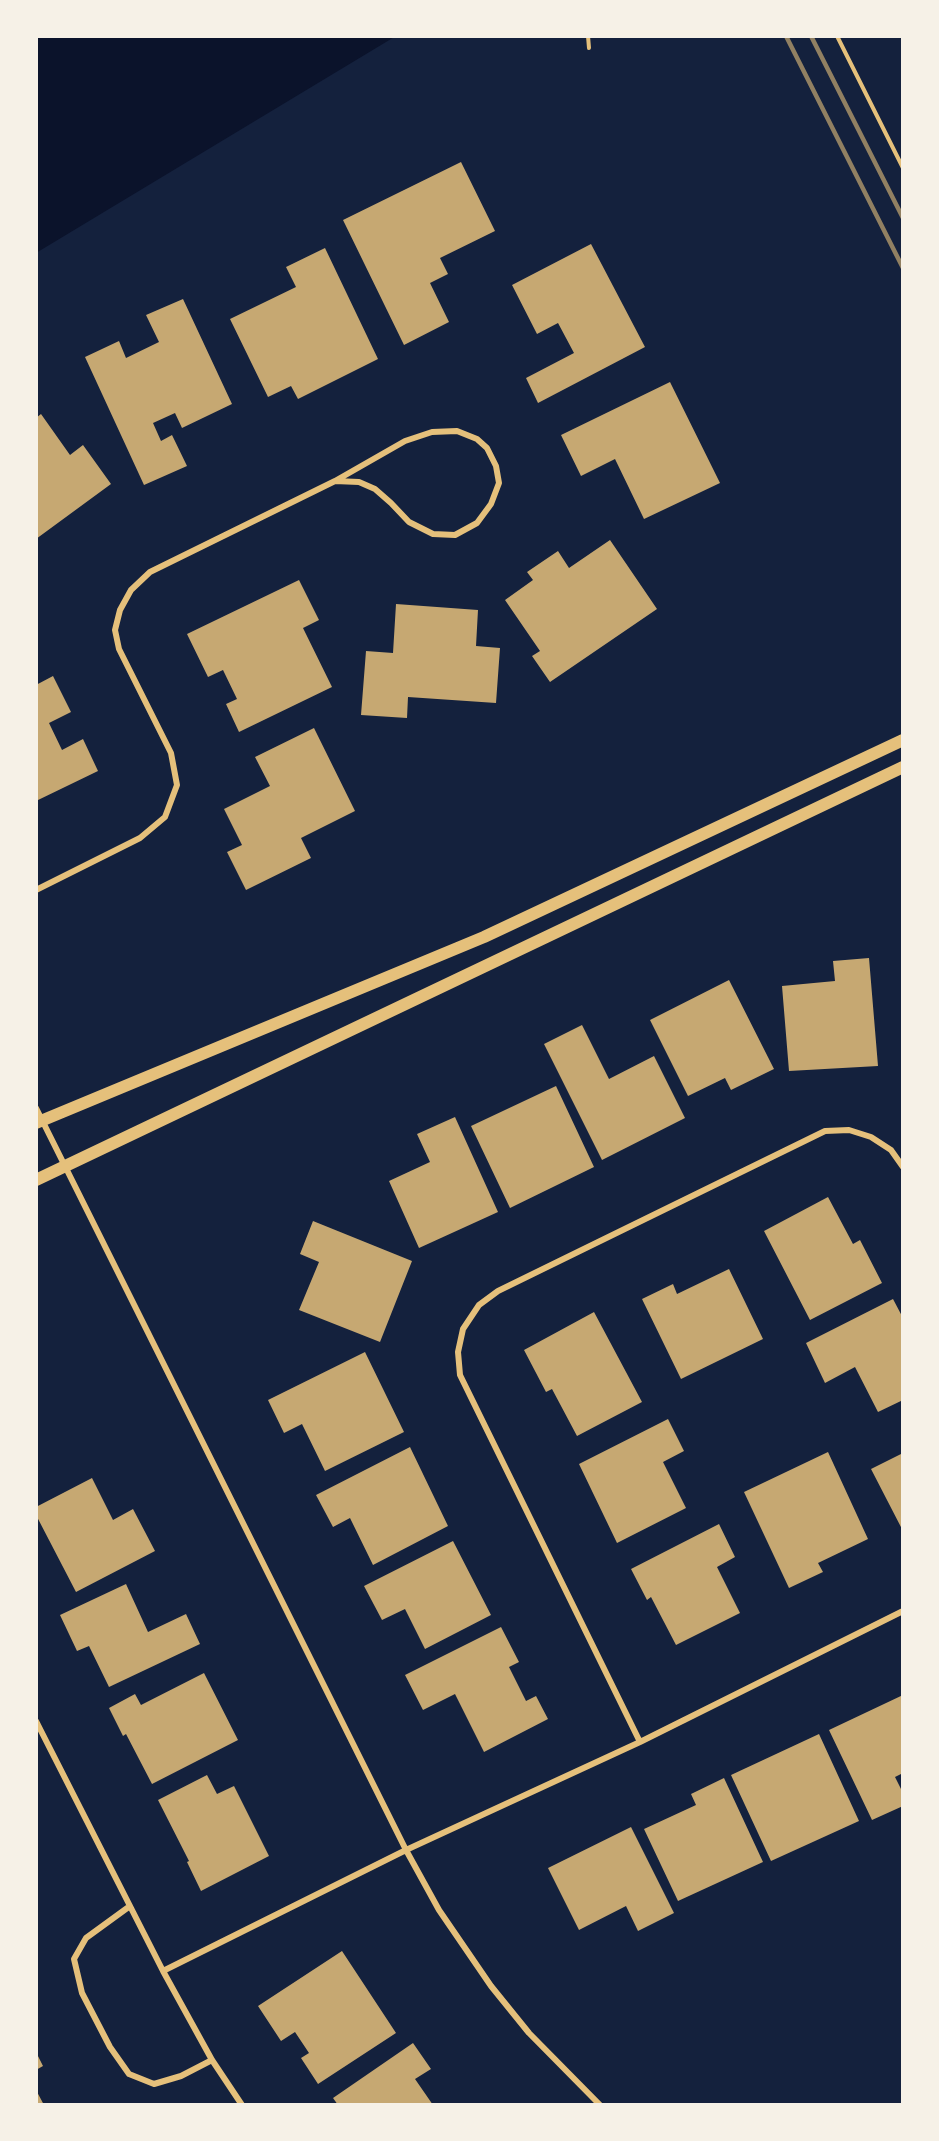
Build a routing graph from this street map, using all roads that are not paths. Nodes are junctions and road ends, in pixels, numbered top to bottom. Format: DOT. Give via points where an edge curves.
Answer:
graph roads {
  1 [pos="335,481"];
  2 [pos="903,740"];
  3 [pos="903,767"];
  4 [pos="36,890"];
  5 [pos="36,1107"];
  6 [pos="39,1122"];
  7 [pos="64,1166"];
  8 [pos="903,1167"];
  9 [pos="36,1179"];
  10 [pos="903,1611"];
  11 [pos="36,1721"];
  12 [pos="640,1742"];
  13 [pos="406,1850"];
  14 [pos="130,1906"];
  15 [pos="163,1971"];
  16 [pos="212,2060"];
  17 [pos="242,2105"];
  18 [pos="600,2105"];
  1 -- 1 [label="street" via="359,482 375,489 409,522 433,534 455,535 477,523 491,504 499,483 487,448 457,431 432,432 405,441"];
  1 -- 4 [label="street" via="150,572 132,590 120,610 115,630 119,649 171,753 177,785 165,817 140,838"];
  2 -- 6 [label="main road" via="484,937"];
  3 -- 7 [label="main road"];
  5 -- 6 [label="street"];
  6 -- 7 [label="street"];
  7 -- 9 [label="main road"];
  7 -- 13 [label="street"];
  8 -- 12 [label="street" via="891,1150 871,1137 849,1130 825,1131 498,1291 479,1305 463,1329 458,1352 460,1376"];
  10 -- 12 [label="street"];
  11 -- 14 [label="street"];
  12 -- 13 [label="street"];
  13 -- 15 [label="street"];
  13 -- 18 [label="street" via="439,1910 491,1986 529,2033"];
  14 -- 15 [label="street"];
  14 -- 16 [label="street" via="86,1938 74,1959 82,1993 110,2047 129,2074 154,2084"];
  15 -- 16 [label="street"];
  16 -- 17 [label="street"];
}
